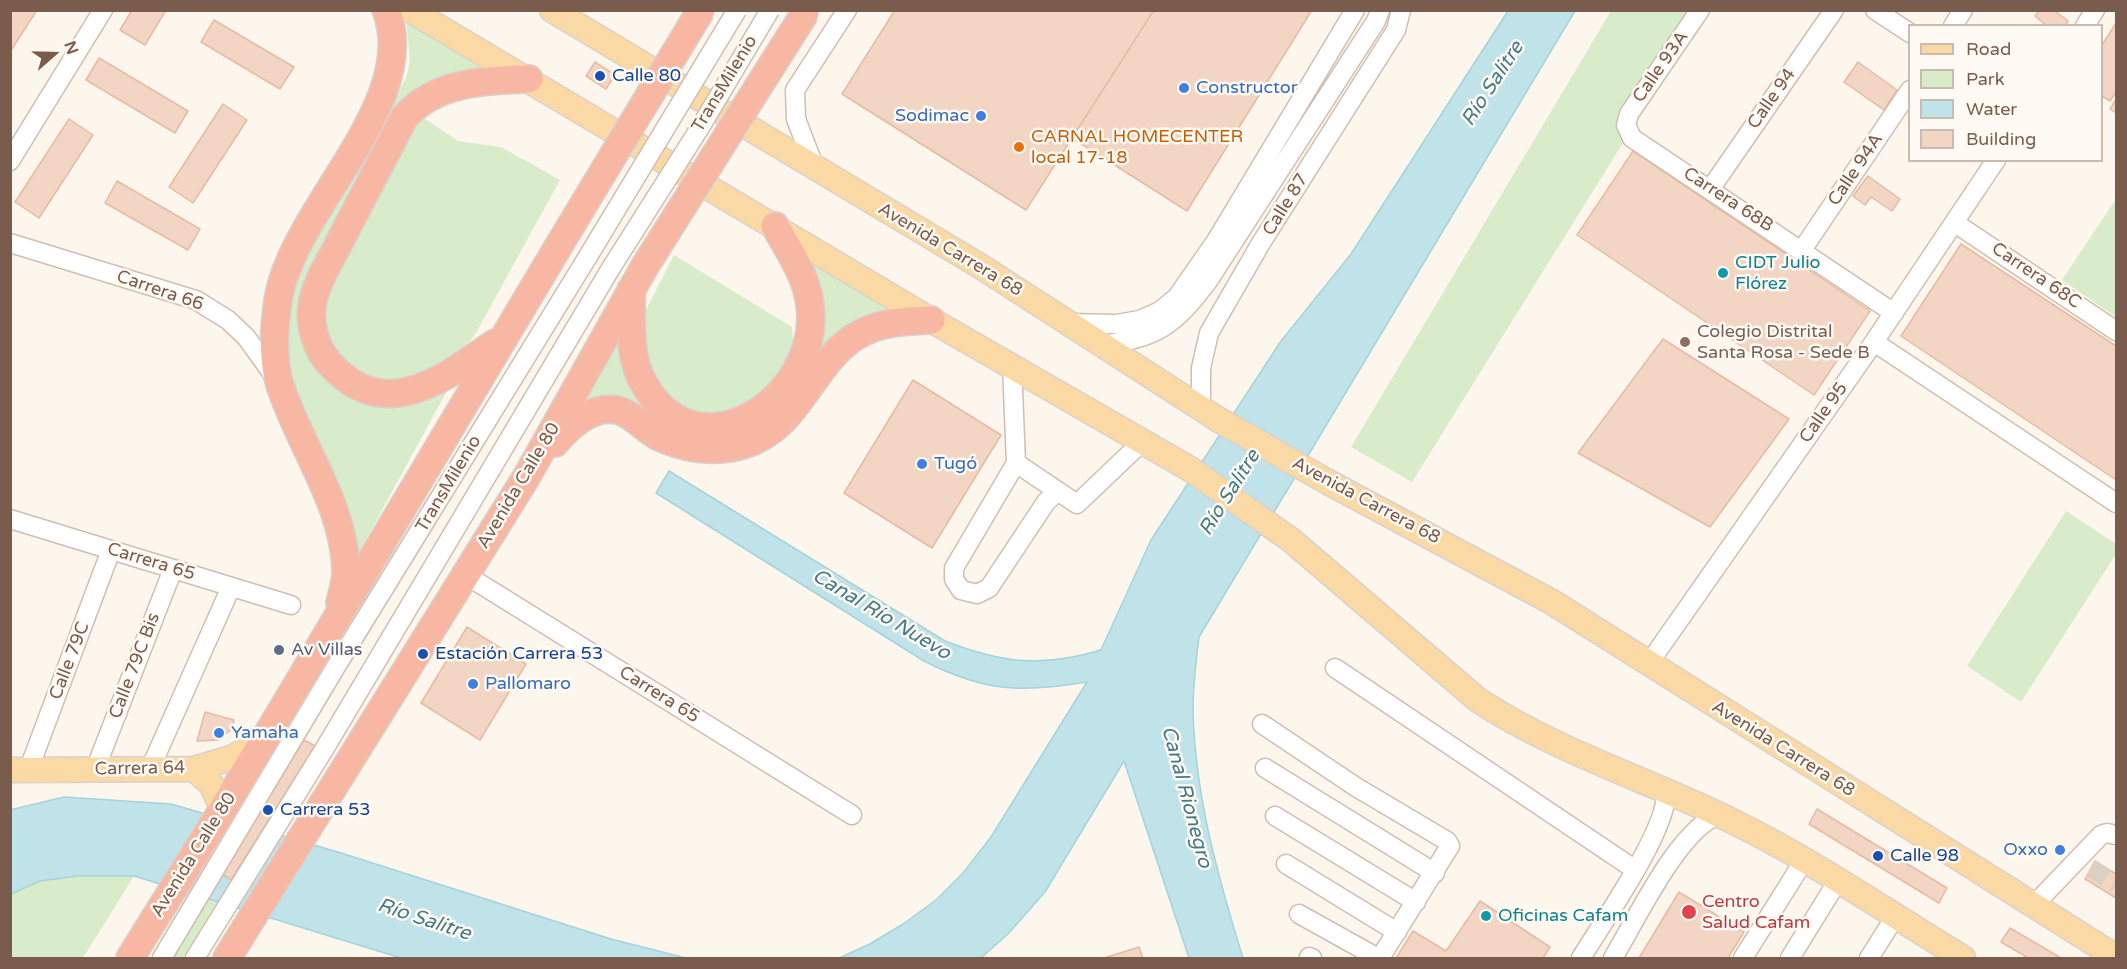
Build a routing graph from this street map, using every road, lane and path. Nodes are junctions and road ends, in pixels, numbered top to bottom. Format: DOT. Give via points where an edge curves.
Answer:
graph roads {
  1 [pos="103,10"];
  2 [pos="386,10"];
  3 [pos="410,10"];
  4 [pos="552,10"];
  5 [pos="700,10"];
  6 [pos="737,10"];
  7 [pos="770,10"];
  8 [pos="847,10"];
  9 [pos="1355,10"];
  10 [pos="1380,10"];
  11 [pos="1401,10"];
  12 [pos="1700,10"];
  13 [pos="1834,10"];
  14 [pos="1875,10"];
  15 [pos="1963,10"];
  16 [pos="2095,10"];
  17 [pos="806,12"];
  18 [pos="1954,24"];
  19 [pos="2086,24"];
  20 [pos="1908,32"];
  21 [pos="530,79"];
  22 [pos="1908,93"];
  23 [pos="1626,125"];
  24 [pos="10,161"];
  25 [pos="1995,162"];
  26 [pos="816,171"];
  27 [pos="1710,189"];
  28 [pos="1955,223"];
  29 [pos="775,226"];
  30 [pos="10,243"];
  31 [pos="1802,250"];
  32 [pos="631,290"];
  33 [pos="1893,313"];
  34 [pos="931,320"];
  35 [pos="1068,323"];
  36 [pos="2116,331"];
  37 [pos="503,337"];
  38 [pos="1874,342"];
  39 [pos="1101,345"];
  40 [pos="1012,366"];
  41 [pos="279,383"];
  42 [pos="1210,415"];
  43 [pos="1143,441"];
  44 [pos="1012,469"];
  45 [pos="527,476"];
  46 [pos="1052,496"];
  47 [pos="2116,502"];
  48 [pos="10,519"];
  49 [pos="111,550"];
  50 [pos="172,569"];
  51 [pos="466,575"];
  52 [pos="231,587"];
  53 [pos="291,605"];
  54 [pos="337,619"];
  55 [pos="1649,663"];
  56 [pos="1335,668"];
  57 [pos="1262,724"];
  58 [pos="264,740"];
  59 [pos="98,762"];
  60 [pos="1265,768"];
  61 [pos="150,769"];
  62 [pos="194,769"];
  63 [pos="19,770"];
  64 [pos="1666,792"];
  65 [pos="223,809"];
  66 [pos="852,815"];
  67 [pos="1719,815"];
  68 [pos="1275,816"];
  69 [pos="2116,835"];
  70 [pos="1803,862"];
  71 [pos="1286,864"];
  72 [pos="1635,869"];
  73 [pos="1435,873"];
  74 [pos="1836,882"];
  75 [pos="1416,902"];
  76 [pos="2033,906"];
  77 [pos="1299,914"];
  78 [pos="1894,917"];
  79 [pos="1397,932"];
  80 [pos="2116,957"];
  81 [pos="130,958"];
  82 [pos="162,958"];
  83 [pos="195,958"];
  84 [pos="227,958"];
  85 [pos="1379,958"];
  86 [pos="1581,958"];
  87 [pos="1613,958"];
  88 [pos="1743,958"];
  89 [pos="1790,958"];
  90 [pos="1869,958"];
  91 [pos="1963,958"];
  1 -- 24 [label="street"];
  2 -- 41 [label="highway" via="393,42 388,81 374,113 305,232 280,290 274,325"];
  3 -- 21 [label="main road"];
  4 -- 26 [label="main road, Avenida Carrera 68"];
  5 -- 37 [label="highway, Avenida Calle 80, bridge"];
  6 -- 82 [label="street, TransMilenio, bridge"];
  7 -- 83 [label="street, TransMilenio, bridge"];
  8 -- 26 [label="street" via="795,90 796,119"];
  9 -- 35 [label="street" via="1216,241 1177,297 1140,320"];
  10 -- 39 [label="street, Calle 87" via="1188,308 1156,333"];
  11 -- 42 [label="street, Calle 87" via="1396,30 1209,333 1201,368"];
  12 -- 23 [label="street, Calle 93A" via="1629,114"];
  13 -- 27 [label="street, Calle 94"];
  14 -- 20 [label="street"];
  15 -- 18 [label="street"];
  16 -- 19 [label="street"];
  17 -- 32 [label="highway, Avenida Calle 80, bridge"];
  21 -- 29 [label="main road"];
  21 -- 37 [label="highway" via="463,85 412,108 330,262 312,306 313,333 326,360 343,378 383,393 404,394 434,384"];
  22 -- 31 [label="street, Calle 94A"];
  23 -- 27 [label="street, Carrera 68B" via="1632,138"];
  25 -- 28 [label="street, Calle 95"];
  26 -- 35 [label="main road, Avenida Carrera 68" via="980,266"];
  27 -- 31 [label="street, Carrera 68B"];
  28 -- 33 [label="street, Calle 95"];
  28 -- 36 [label="street, Carrera 68C"];
  29 -- 32 [label="highway" via="806,284 811,330 794,375 778,397 736,424 699,425 677,419 656,402 635,362"];
  29 -- 34 [label="main road"];
  30 -- 41 [label="street, Carrera 66" via="196,300 246,337"];
  31 -- 33 [label="street, Carrera 68B"];
  32 -- 45 [label="highway, Avenida Calle 80"];
  33 -- 38 [label="street, Calle 95"];
  34 -- 40 [label="main road"];
  34 -- 45 [label="highway" via="890,324 855,336 829,361 792,413 771,431 746,444 722,450 693,448 658,436 624,412 599,411 566,429"];
  35 -- 39 [label="main road, Avenida Carrera 68"];
  37 -- 54 [label="highway, Avenida Calle 80"];
  38 -- 47 [label="street"];
  38 -- 55 [label="street, Calle 95"];
  39 -- 42 [label="main road, Avenida Carrera 68"];
  40 -- 43 [label="main road"];
  40 -- 44 [label="street"];
  41 -- 54 [label="highway" via="337,518 346,574"];
  42 -- 55 [label="main road, Avenida Carrera 68" via="1552,602"];
  43 -- 46 [label="street" via="1077,504"];
  43 -- 64 [label="main road" via="1291,540 1478,700 1546,741"];
  44 -- 46 [label="street"];
  44 -- 46 [label="street" via="954,568 954,579 961,590 977,594 989,588"];
  45 -- 51 [label="highway, Avenida Calle 80"];
  48 -- 49 [label="street, Carrera 65"];
  49 -- 50 [label="street, Carrera 65"];
  49 -- 63 [label="street, Calle 79C"];
  50 -- 52 [label="street, Carrera 65"];
  50 -- 59 [label="street, Calle 79C Bis"];
  51 -- 66 [label="street, Carrera 65"];
  51 -- 84 [label="highway, Avenida Calle 80"];
  52 -- 53 [label="street, Carrera 65"];
  52 -- 61 [label="street"];
  54 -- 58 [label="highway, Avenida Calle 80"];
  55 -- 76 [label="main road, Avenida Carrera 68"];
  56 -- 72 [label="street"];
  57 -- 73 [label="street" via="1356,787 1447,841 1448,852"];
  58 -- 62 [label="main road, Carrera 64" via="231,758"];
  58 -- 65 [label="highway, Avenida Calle 80"];
  60 -- 73 [label="street"];
  61 -- 62 [label="main road, Carrera 64"];
  61 -- 63 [label="main road, Carrera 64"];
  62 -- 65 [label="main road" via="216,791"];
  64 -- 67 [label="main road"];
  64 -- 72 [label="street" via="1664,816"];
  65 -- 81 [label="highway, Avenida Calle 80"];
  67 -- 70 [label="main road"];
  67 -- 87 [label="street" via="1696,830 1672,859"];
  68 -- 75 [label="street"];
  69 -- 76 [label="street" via="2101,836 2085,865"];
  70 -- 74 [label="main road"];
  70 -- 88 [label="street"];
  71 -- 79 [label="street"];
  72 -- 86 [label="street"];
  73 -- 75 [label="street"];
  74 -- 78 [label="main road"];
  74 -- 89 [label="street"];
  75 -- 79 [label="street"];
  76 -- 80 [label="main road, Avenida Carrera 68"];
  77 -- 85 [label="street"];
  78 -- 90 [label="street"];
  78 -- 91 [label="main road"];
  79 -- 85 [label="street"];
}
